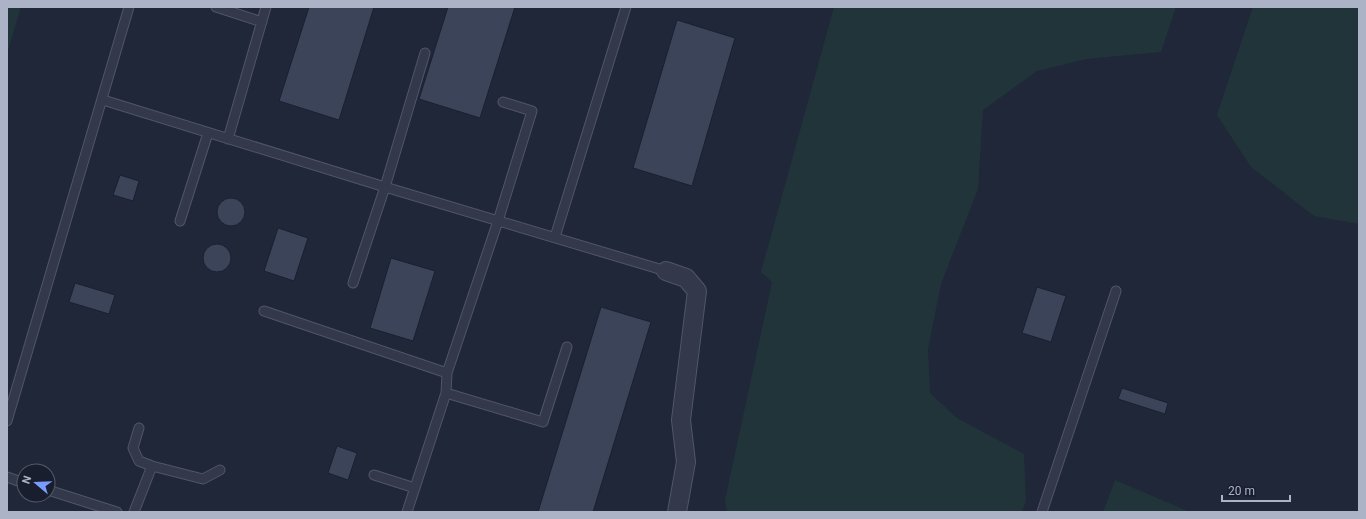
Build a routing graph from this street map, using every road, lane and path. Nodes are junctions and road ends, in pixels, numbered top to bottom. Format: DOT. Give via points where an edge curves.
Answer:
graph roads {
  1 [pos="129,7"];
  2 [pos="216,7"];
  3 [pos="266,7"];
  4 [pos="626,7"];
  5 [pos="262,22"];
  6 [pos="425,52"];
  7 [pos="103,100"];
  8 [pos="503,102"];
  9 [pos="208,133"];
  10 [pos="228,139"];
  11 [pos="385,187"];
  12 [pos="180,221"];
  13 [pos="498,221"];
  14 [pos="555,237"];
  15 [pos="666,271"];
  16 [pos="353,283"];
  17 [pos="1116,291"];
  18 [pos="264,311"];
  19 [pos="567,347"];
  20 [pos="447,373"];
  21 [pos="446,394"];
  22 [pos="7,421"];
  23 [pos="139,428"];
  24 [pos="152,466"];
  25 [pos="220,470"];
  26 [pos="374,475"];
  27 [pos="415,488"];
  28 [pos="56,493"];
  29 [pos="117,512"];
  30 [pos="134,512"];
  31 [pos="407,512"];
  32 [pos="677,512"];
  33 [pos="1042,512"];
  1 -- 7 [label="lane"];
  2 -- 5 [label="lane"];
  3 -- 5 [label="lane"];
  4 -- 14 [label="lane"];
  5 -- 10 [label="lane"];
  6 -- 11 [label="lane"];
  7 -- 9 [label="lane"];
  7 -- 22 [label="lane"];
  8 -- 13 [label="lane" via="532,111"];
  9 -- 10 [label="lane"];
  9 -- 12 [label="lane"];
  10 -- 11 [label="lane"];
  11 -- 13 [label="lane"];
  11 -- 16 [label="lane"];
  13 -- 14 [label="lane"];
  13 -- 20 [label="lane"];
  14 -- 15 [label="lane"];
  15 -- 32 [label="street" via="686,278 697,291 682,420 686,462"];
  17 -- 33 [label="lane"];
  18 -- 20 [label="lane"];
  19 -- 21 [label="lane" via="543,422"];
  20 -- 21 [label="lane"];
  21 -- 27 [label="lane"];
  23 -- 24 [label="lane" via="133,448 139,461"];
  24 -- 25 [label="lane" via="202,479"];
  24 -- 30 [label="lane"];
  26 -- 27 [label="lane"];
  27 -- 31 [label="lane"];
  28 -- 29 [label="lane"];
}
